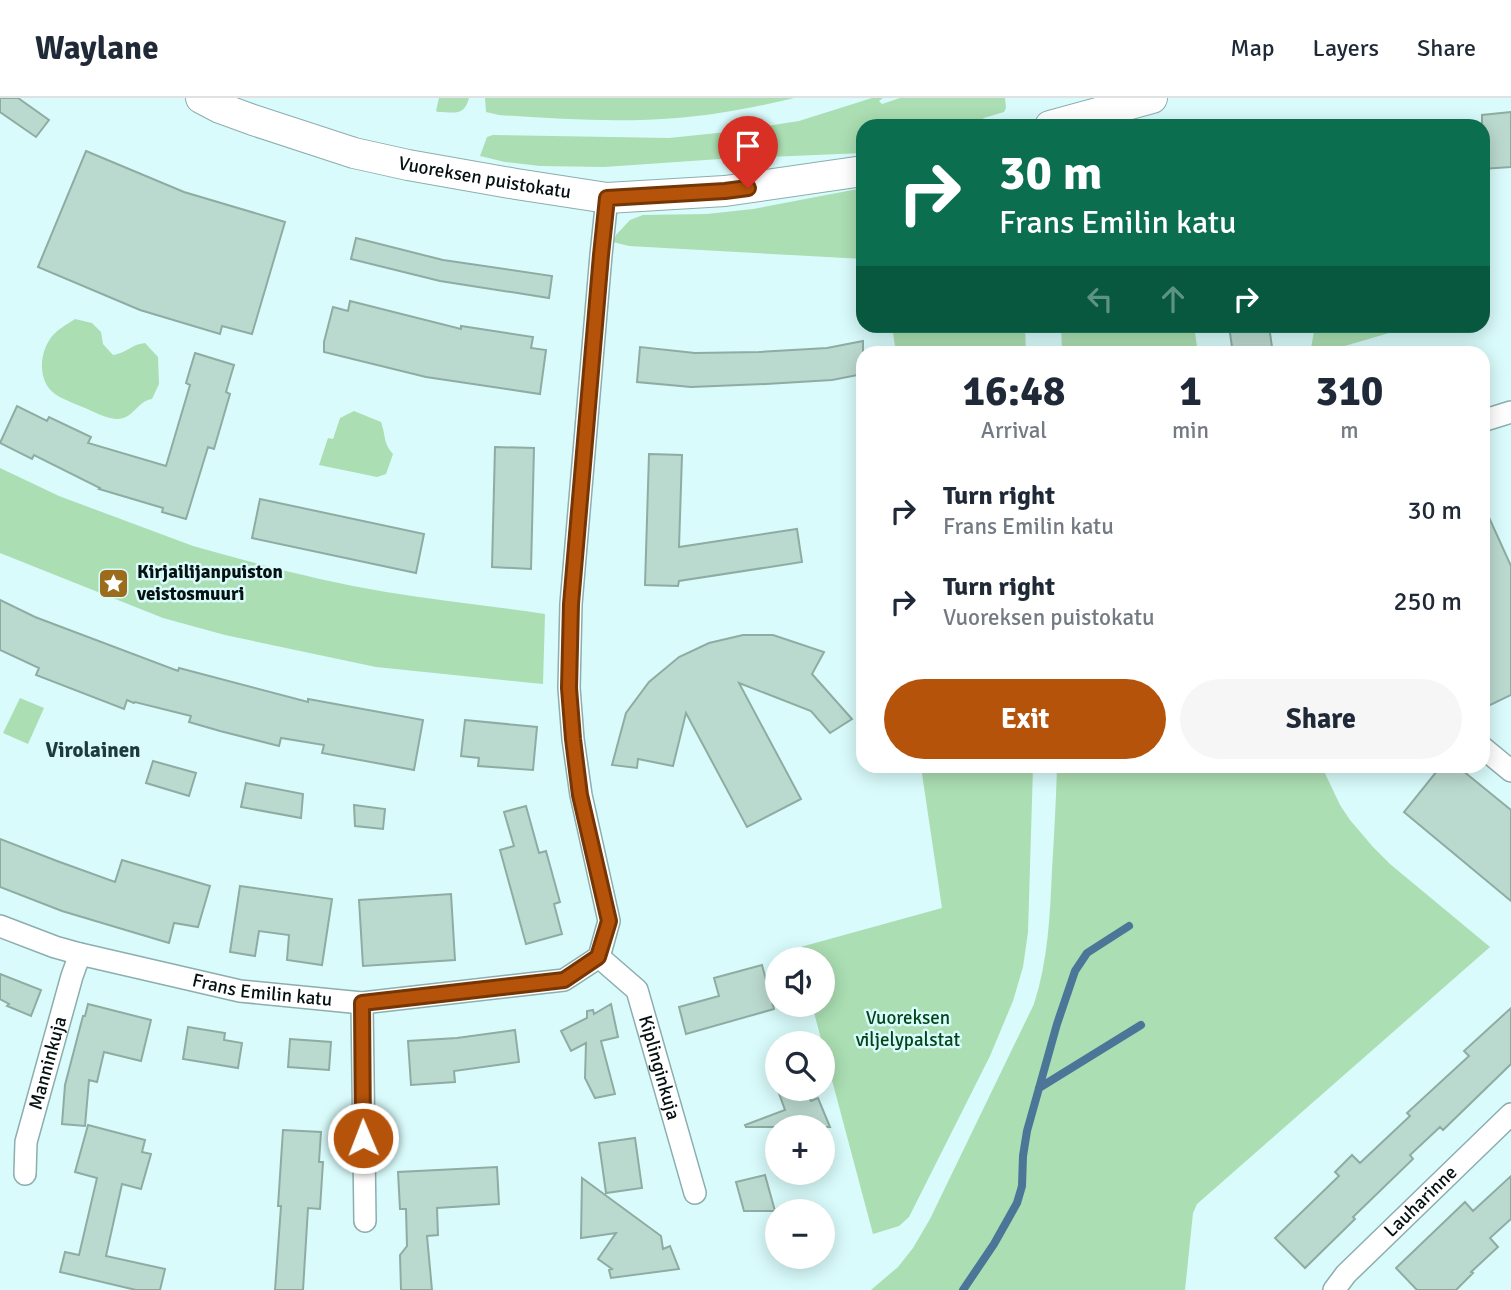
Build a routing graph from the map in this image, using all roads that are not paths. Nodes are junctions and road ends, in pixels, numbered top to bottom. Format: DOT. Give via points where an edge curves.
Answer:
graph roads {
  1 [pos="201,98"];
  2 [pos="1152,98"];
  3 [pos="1076,119"];
  4 [pos="856,172"];
  5 [pos="607,198"];
  6 [pos="1511,412"];
  7 [pos="1490,419"];
  8 [pos="1490,754"];
  9 [pos="1511,771"];
  10 [pos="0,926"];
  11 [pos="80,954"];
  12 [pos="598,957"];
  13 [pos="362,1003"];
  14 [pos="1511,1114"];
  15 [pos="25,1174"];
  16 [pos="695,1193"];
  17 [pos="365,1221"];
  18 [pos="1334,1290"];
  1 -- 5 [label="main road, Vuoreksen puistokatu" via="354,153"];
  2 -- 3 [label="main road"];
  4 -- 5 [label="main road, Vuoreksen puistokatu" via="725,191"];
  5 -- 12 [label="street" via="571,604 569,688 580,795 609,921"];
  6 -- 7 [label="street"];
  8 -- 9 [label="street"];
  10 -- 11 [label="street, Frans Emilin katu"];
  11 -- 13 [label="street, Frans Emilin katu" via="240,991"];
  11 -- 15 [label="street, Manninkuja" via="26,1142"];
  12 -- 13 [label="street, Frans Emilin katu" via="564,980"];
  12 -- 16 [label="street, Kiplinginkuja" via="637,990"];
  13 -- 17 [label="street"];
  14 -- 18 [label="street, Lauharinne"];
}
